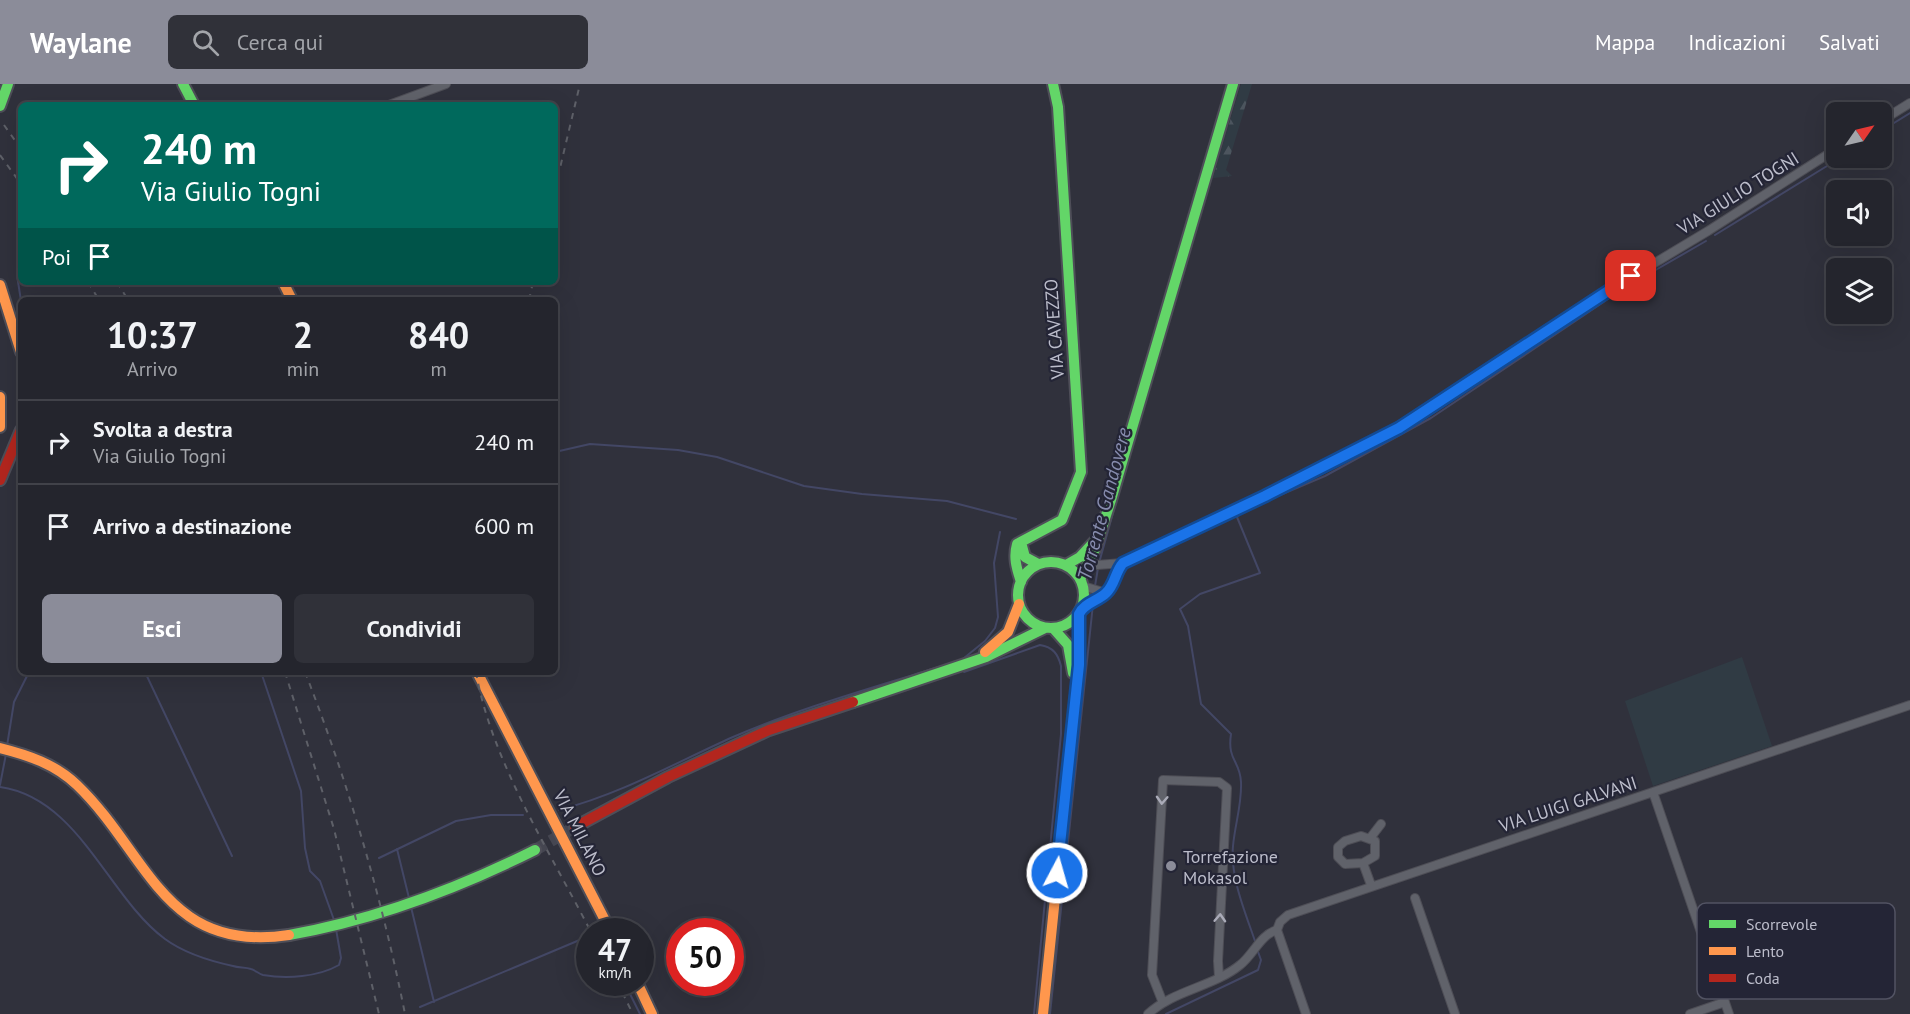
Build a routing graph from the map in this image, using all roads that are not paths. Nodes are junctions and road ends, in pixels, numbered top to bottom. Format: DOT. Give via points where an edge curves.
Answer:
graph roads {
  1 [pos="8,84"];
  2 [pos="183,84"];
  3 [pos="446,84"];
  4 [pos="1053,84"];
  5 [pos="1233,84"];
  6 [pos="192,102"];
  7 [pos="397,102"];
  8 [pos="1910,103"];
  9 [pos="0,106"];
  10 [pos="1892,114"];
  11 [pos="1826,155"];
  12 [pos="0,285"];
  13 [pos="18,342"];
  14 [pos="0,397"];
  15 [pos="0,427"];
  16 [pos="18,437"];
  17 [pos="0,480"];
  18 [pos="1100,533"];
  19 [pos="1021,542"];
  20 [pos="1123,563"];
  21 [pos="1038,564"];
  22 [pos="1066,565"];
  23 [pos="1097,565"];
  24 [pos="1021,582"];
  25 [pos="1084,585"];
  26 [pos="1106,593"];
  27 [pos="1019,604"];
  28 [pos="1083,608"];
  29 [pos="1049,628"];
  30 [pos="968,662"];
  31 [pos="479,675"];
  32 [pos="484,675"];
  33 [pos="1076,688"];
  34 [pos="1910,705"];
  35 [pos="0,748"];
  36 [pos="519,749"];
  37 [pos="1653,792"];
  38 [pos="1381,824"];
  39 [pos="575,827"];
  40 [pos="1371,837"];
  41 [pos="535,850"];
  42 [pos="1363,863"];
  43 [pos="1371,885"];
  44 [pos="1415,898"];
  45 [pos="604,918"];
  46 [pos="1697,920"];
  47 [pos="1277,930"];
  48 [pos="1219,976"];
  49 [pos="644,996"];
  50 [pos="1724,999"];
  51 [pos="1725,1002"];
  52 [pos="1163,1003"];
  53 [pos="652,1014"];
  54 [pos="1043,1014"];
  55 [pos="1148,1014"];
  56 [pos="1306,1014"];
  57 [pos="1455,1014"];
  58 [pos="1690,1014"];
  59 [pos="1729,1014"];
  1 -- 9 [label="main road"];
  2 -- 6 [label="main road"];
  3 -- 7 [label="street"];
  4 -- 19 [label="main road, VIA CAVEZZO" via="1059,115 1080,472 1062,520"];
  5 -- 18 [label="main road"];
  8 -- 10 [label="street"];
  11 -- 20 [label="street, VIA GIULIO TOGNI" via="1592,300 1399,428"];
  12 -- 13 [label="main road"];
  14 -- 15 [label="main road"];
  16 -- 17 [label="main road"];
  18 -- 22 [label="main road" via="1080,557"];
  18 -- 25 [label="main road"];
  19 -- 21 [label="main road" via="1024,558 1028,563"];
  19 -- 24 [label="main road" via="1013,558"];
  20 -- 23 [label="street, VIA GIULIO TOGNI"];
  20 -- 26 [label="street"];
  21 -- 22 [label="main road"];
  21 -- 24 [label="main road"];
  22 -- 25 [label="main road"];
  24 -- 27 [label="main road"];
  25 -- 26 [label="street"];
  25 -- 28 [label="main road"];
  26 -- 28 [label="street"];
  27 -- 29 [label="main road" via="1027,618"];
  27 -- 30 [label="main road" via="1010,630"];
  28 -- 29 [label="main road" via="1069,623"];
  28 -- 33 [label="main road"];
  29 -- 30 [label="main road"];
  29 -- 33 [label="main road" via="1068,645"];
  30 -- 39 [label="main road" via="769,730 668,777"];
  31 -- 36 [label="main road, VIA MILANO"];
  32 -- 36 [label="main road, VIA MILANO"];
  33 -- 54 [label="main road"];
  34 -- 37 [label="street"];
  35 -- 41 [label="main road" via="38,760 68,777 105,814 168,900 196,921 228,934 271,938 296,934 438,894"];
  36 -- 45 [label="main road, VIA MILANO"];
  37 -- 43 [label="street, VIA LUIGI GALVANI"];
  37 -- 46 [label="street, VIA LUIGI GALVANI"];
  38 -- 40 [label="street"];
  40 -- 42 [label="street" via="1377,851"];
  40 -- 42 [label="street" via="1354,838 1338,847 1338,857 1345,864"];
  42 -- 43 [label="street"];
  43 -- 47 [label="street, VIA LUIGI GALVANI" via="1288,915"];
  44 -- 57 [label="street"];
  47 -- 48 [label="street, VIA LUIGI GALVANI" via="1268,934 1246,961"];
  47 -- 56 [label="street"];
  48 -- 52 [label="street, VIA LUIGI GALVANI"];
  48 -- 52 [label="street, one-way" via="1227,788 1219,782 1163,780 1152,975"];
  49 -- 53 [label="main road"];
  50 -- 51 [label="street, VIA LUIGI GALVANI"];
  51 -- 58 [label="street"];
  51 -- 59 [label="street, VIA LUIGI GALVANI"];
  52 -- 55 [label="street, VIA LUIGI GALVANI"];
}
